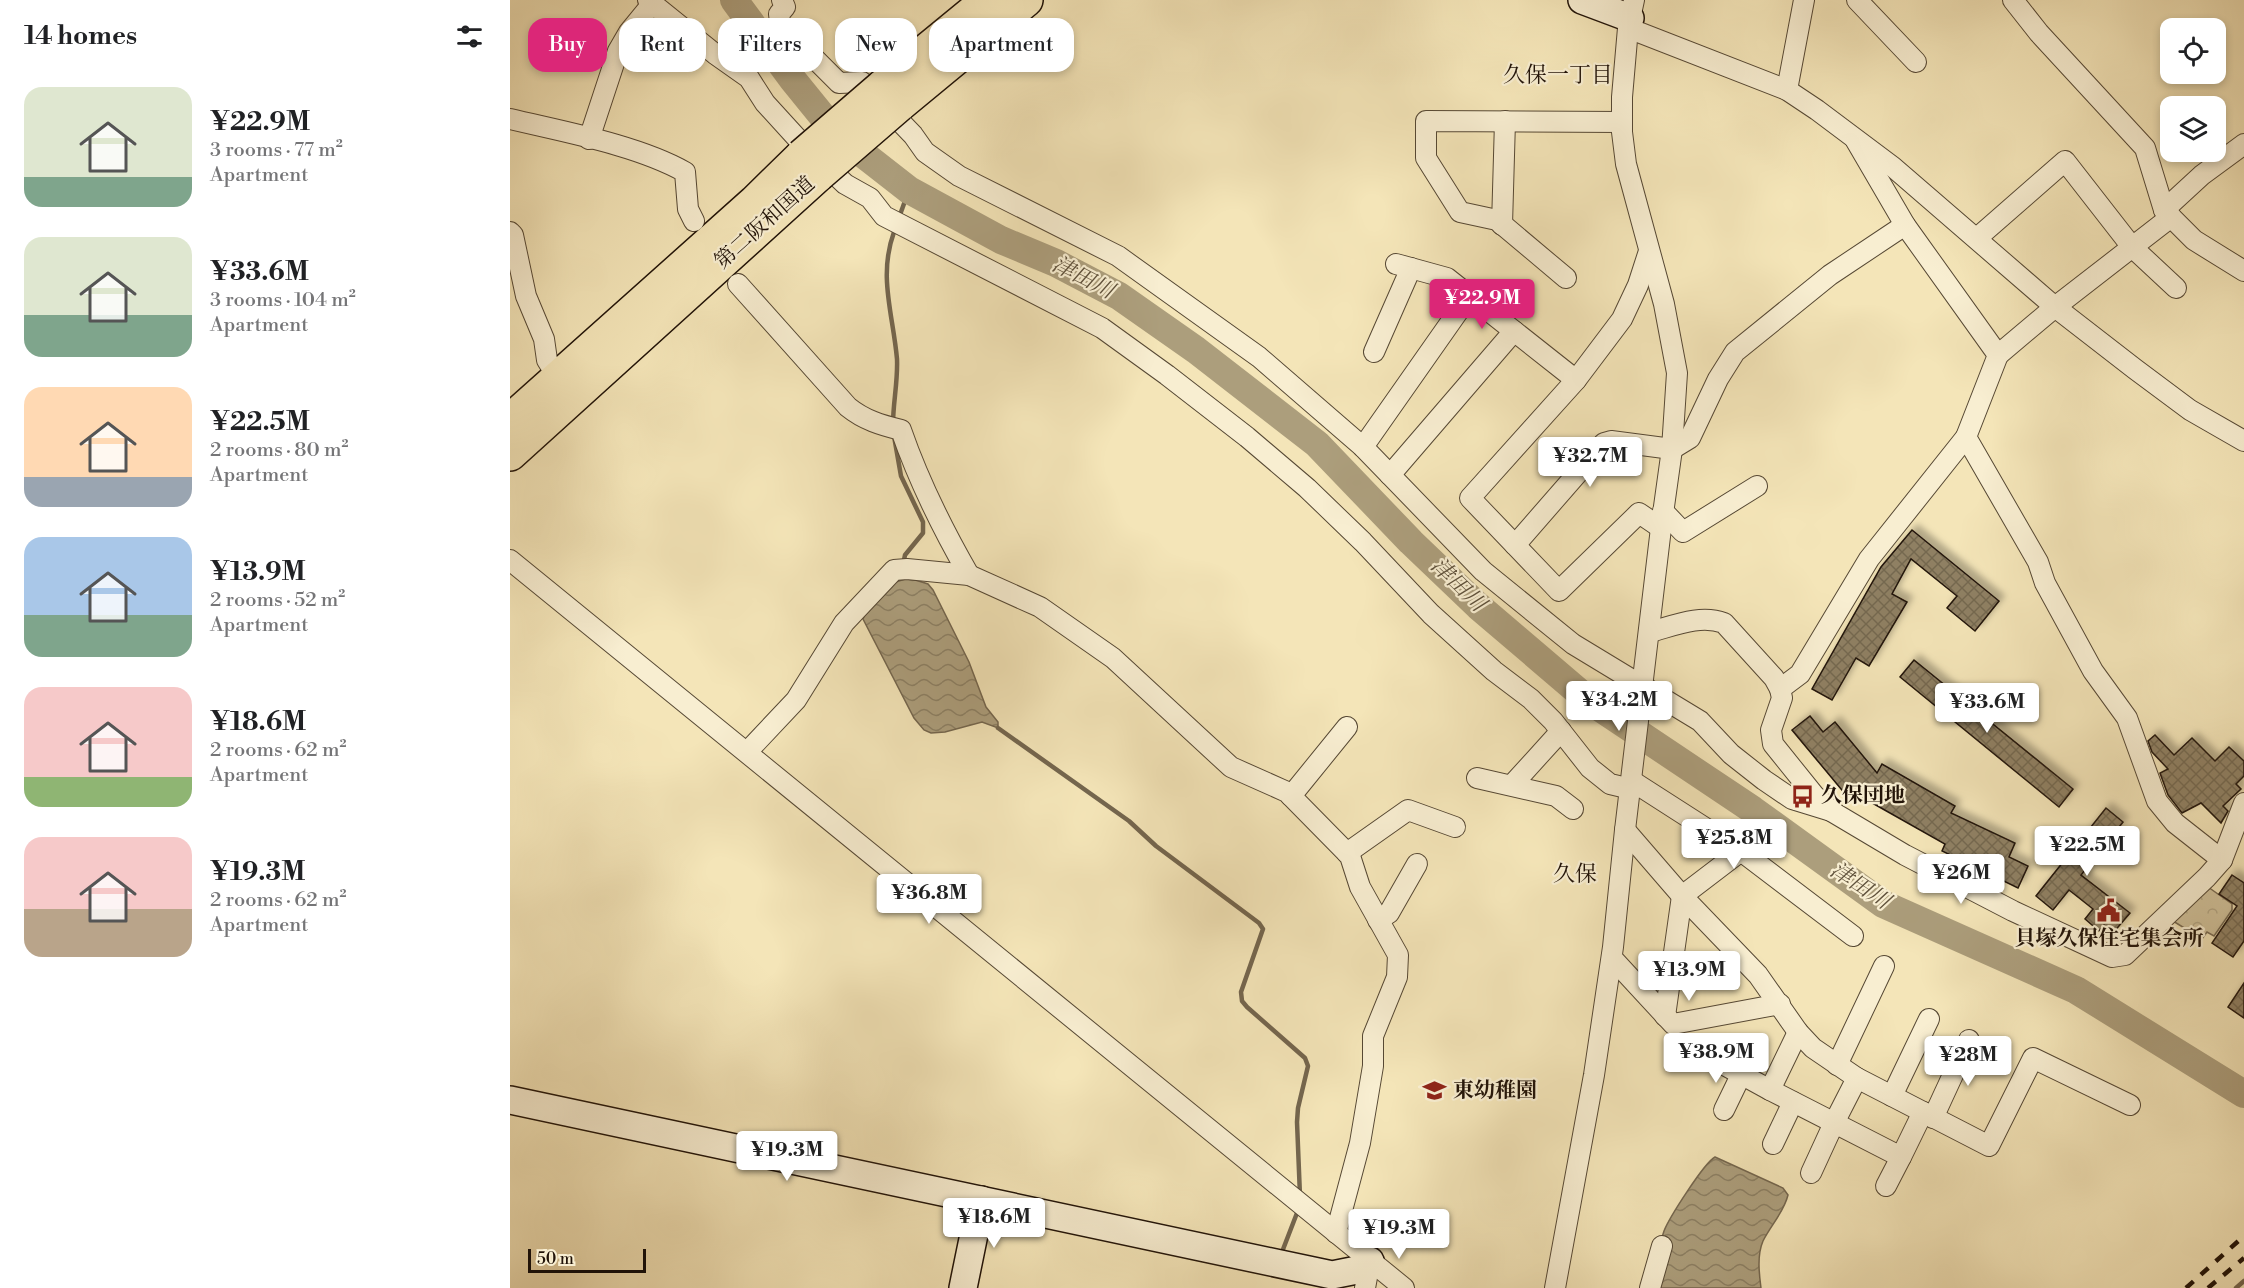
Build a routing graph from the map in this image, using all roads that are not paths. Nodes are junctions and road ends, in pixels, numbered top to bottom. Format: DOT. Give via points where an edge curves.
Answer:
graph roads {
  1 [pos="782,0"];
  2 [pos="988,0"];
  3 [pos="1026,0"];
  4 [pos="1582,0"];
  5 [pos="1804,0"];
  6 [pos="1857,0"];
  7 [pos="2013,0"];
  8 [pos="650,2"];
  9 [pos="1631,15"];
  10 [pos="1916,62"];
  11 [pos="1787,90"];
  12 [pos="891,96"];
  13 [pos="510,119"];
  14 [pos="1505,121"];
  15 [pos="1622,122"];
  16 [pos="589,139"];
  17 [pos="1856,141"];
  18 [pos="2244,144"];
  19 [pos="810,166"];
  20 [pos="2167,213"];
  21 [pos="694,221"];
  22 [pos="1502,225"];
  23 [pos="1905,225"];
  24 [pos="510,231"];
  25 [pos="1977,238"];
  26 [pos="2132,248"];
  27 [pos="1649,251"];
  28 [pos="2244,271"];
  29 [pos="1566,278"];
  30 [pos="738,284"];
  31 [pos="2176,288"];
  32 [pos="1469,296"];
  33 [pos="2055,307"];
  34 [pos="1514,331"];
  35 [pos="1374,352"];
  36 [pos="1998,355"];
  37 [pos="558,378"];
  38 [pos="1576,380"];
  39 [pos="510,421"];
  40 [pos="1966,437"];
  41 [pos="2244,441"];
  42 [pos="1363,447"];
  43 [pos="1672,449"];
  44 [pos="510,454"];
  45 [pos="1390,475"];
  46 [pos="1757,486"];
  47 [pos="1662,519"];
  48 [pos="1515,545"];
  49 [pos="510,560"];
  50 [pos="969,575"];
  51 [pos="1650,632"];
  52 [pos="1643,688"];
  53 [pos="1780,689"];
  54 [pos="1347,727"];
  55 [pos="1562,731"];
  56 [pos="747,752"];
  57 [pos="1477,778"];
  58 [pos="1512,785"];
  59 [pos="1632,785"];
  60 [pos="1291,796"];
  61 [pos="2244,803"];
  62 [pos="1573,809"];
  63 [pos="1831,811"];
  64 [pos="1455,827"];
  65 [pos="1625,830"];
  66 [pos="1741,851"];
  67 [pos="1347,853"];
  68 [pos="2222,860"];
  69 [pos="1418,864"];
  70 [pos="1682,896"];
  71 [pos="1378,920"];
  72 [pos="1853,936"];
  73 [pos="1612,958"];
  74 [pos="1884,966"];
  75 [pos="1780,1004"];
  76 [pos="1665,1016"];
  77 [pos="1929,1019"];
  78 [pos="1798,1032"];
  79 [pos="1969,1040"];
  80 [pos="1708,1056"];
  81 [pos="1837,1065"];
  82 [pos="1741,1075"];
  83 [pos="1857,1078"];
  84 [pos="1770,1090"];
  85 [pos="1892,1096"];
  86 [pos="510,1100"];
  87 [pos="1793,1102"];
  88 [pos="2130,1105"];
  89 [pos="1724,1110"];
  90 [pos="1928,1115"];
  91 [pos="1834,1123"];
  92 [pos="1773,1144"];
  93 [pos="1901,1157"];
  94 [pos="1811,1173"];
  95 [pos="1886,1186"];
  96 [pos="981,1200"];
  97 [pos="1336,1233"];
  98 [pos="1662,1246"];
  99 [pos="1370,1261"];
  100 [pos="1340,1280"];
  101 [pos="963,1288"];
  102 [pos="1365,1288"];
  103 [pos="1404,1288"];
  104 [pos="1555,1288"];
  105 [pos="1650,1288"];
  1 -- 42 [label="street" via="785,7 779,15 786,30 839,83 862,82 925,153 959,176 1118,256 1258,357"];
  2 -- 12 [label="highway, 第二阪和国道"];
  3 -- 12 [label="highway, 第二阪和国道"];
  4 -- 9 [label="street"];
  5 -- 11 [label="street"];
  6 -- 10 [label="street"];
  7 -- 20 [label="street" via="2145,148"];
  8 -- 16 [label="street" via="618,51"];
  8 -- 55 [label="street" via="749,78 765,103 796,137 845,184 870,198 884,216 1102,328 1247,437 1307,488 1431,614 1531,699"];
  9 -- 11 [label="street" via="1684,48"];
  9 -- 15 [label="street"];
  11 -- 17 [label="street"];
  12 -- 19 [label="highway, 第二阪和国道, bridge"];
  13 -- 16 [label="street"];
  14 -- 15 [label="street"];
  14 -- 22 [label="street"];
  14 -- 22 [label="street" via="1426,121 1426,158 1461,212 1497,220"];
  15 -- 27 [label="street" via="1626,164"];
  16 -- 21 [label="street" via="686,172 688,209"];
  17 -- 23 [label="street"];
  17 -- 25 [label="street"];
  18 -- 20 [label="street" via="2202,175"];
  19 -- 37 [label="highway, 第二阪和国道" via="754,202"];
  19 -- 44 [label="highway, 第二阪和国道"];
  20 -- 26 [label="street"];
  20 -- 28 [label="street" via="2194,240"];
  22 -- 29 [label="street"];
  23 -- 36 [label="street"];
  23 -- 43 [label="street" via="1830,275 1735,352 1690,438"];
  24 -- 37 [label="street" via="526,296 544,339 547,360"];
  25 -- 26 [label="street" via="2065,161"];
  25 -- 33 [label="street"];
  26 -- 31 [label="street"];
  26 -- 33 [label="street"];
  27 -- 38 [label="street" via="1622,319"];
  27 -- 43 [label="street" via="1677,372"];
  30 -- 50 [label="street" via="848,407 860,416 901,430 936,517"];
  32 -- 34 [label="street"];
  32 -- 35 [label="street" via="1447,278 1403,266"];
  32 -- 42 [label="street"];
  33 -- 36 [label="street"];
  33 -- 41 [label="street" via="2190,410"];
  34 -- 38 [label="street"];
  34 -- 45 [label="street"];
  36 -- 40 [label="street"];
  37 -- 39 [label="highway, 第二阪和国道"];
  38 -- 48 [label="street" via="1470,498"];
  40 -- 53 [label="street" via="1869,558 1800,674"];
  40 -- 68 [label="street" via="2038,562 2045,583 2092,671 2127,718 2157,801 2175,823"];
  42 -- 45 [label="street"];
  43 -- 47 [label="street"];
  43 -- 48 [label="street" via="1611,441 1604,444"];
  45 -- 52 [label="street" via="1483,572 1573,644"];
  46 -- 47 [label="street" via="1683,532"];
  47 -- 48 [label="street" via="1639,513 1560,591"];
  47 -- 51 [label="street"];
  49 -- 56 [label="street"];
  50 -- 56 [label="street" via="901,569 844,623 796,700"];
  50 -- 60 [label="street" via="1040,607 1113,658 1232,767"];
  51 -- 52 [label="street"];
  51 -- 53 [label="street" via="1712,618 1724,623"];
  52 -- 59 [label="street"];
  52 -- 63 [label="street" via="1700,721 1731,754 1792,799"];
  53 -- 63 [label="street" via="1782,698 1771,730 1773,744"];
  54 -- 60 [label="street"];
  55 -- 58 [label="street"];
  55 -- 59 [label="street" via="1590,768 1610,784"];
  56 -- 97 [label="street"];
  57 -- 58 [label="street"];
  58 -- 62 [label="street" via="1556,796"];
  59 -- 65 [label="street"];
  59 -- 66 [label="street"];
  60 -- 67 [label="street"];
  61 -- 68 [label="street"];
  63 -- 68 [label="street" via="1905,855 2112,957 2125,954"];
  64 -- 67 [label="street" via="1408,810"];
  65 -- 70 [label="street"];
  65 -- 73 [label="street"];
  66 -- 70 [label="street"];
  66 -- 72 [label="street"];
  67 -- 71 [label="street"];
  69 -- 71 [label="street" via="1389,913"];
  70 -- 75 [label="street" via="1758,975"];
  70 -- 76 [label="street"];
  71 -- 97 [label="street" via="1398,955 1397,977 1374,1035 1360,1143"];
  73 -- 76 [label="street"];
  73 -- 104 [label="street"];
  74 -- 81 [label="street"];
  75 -- 76 [label="street" via="1673,1024"];
  75 -- 78 [label="street"];
  77 -- 85 [label="street"];
  78 -- 81 [label="street"];
  78 -- 84 [label="street"];
  79 -- 90 [label="street"];
  80 -- 82 [label="street"];
  81 -- 83 [label="street"];
  82 -- 84 [label="street"];
  82 -- 89 [label="street"];
  83 -- 85 [label="street"];
  83 -- 91 [label="street"];
  84 -- 87 [label="street"];
  85 -- 90 [label="street"];
  86 -- 96 [label="street"];
  87 -- 91 [label="street"];
  87 -- 92 [label="street"];
  88 -- 90 [label="street" via="2033,1058 1989,1146"];
  90 -- 93 [label="street"];
  91 -- 93 [label="street"];
  91 -- 94 [label="street"];
  93 -- 95 [label="street"];
  96 -- 100 [label="street" via="1332,1275"];
  96 -- 101 [label="street"];
  97 -- 99 [label="street"];
  98 -- 105 [label="street"];
  99 -- 100 [label="street"];
  99 -- 102 [label="street"];
  99 -- 103 [label="street"];
}
